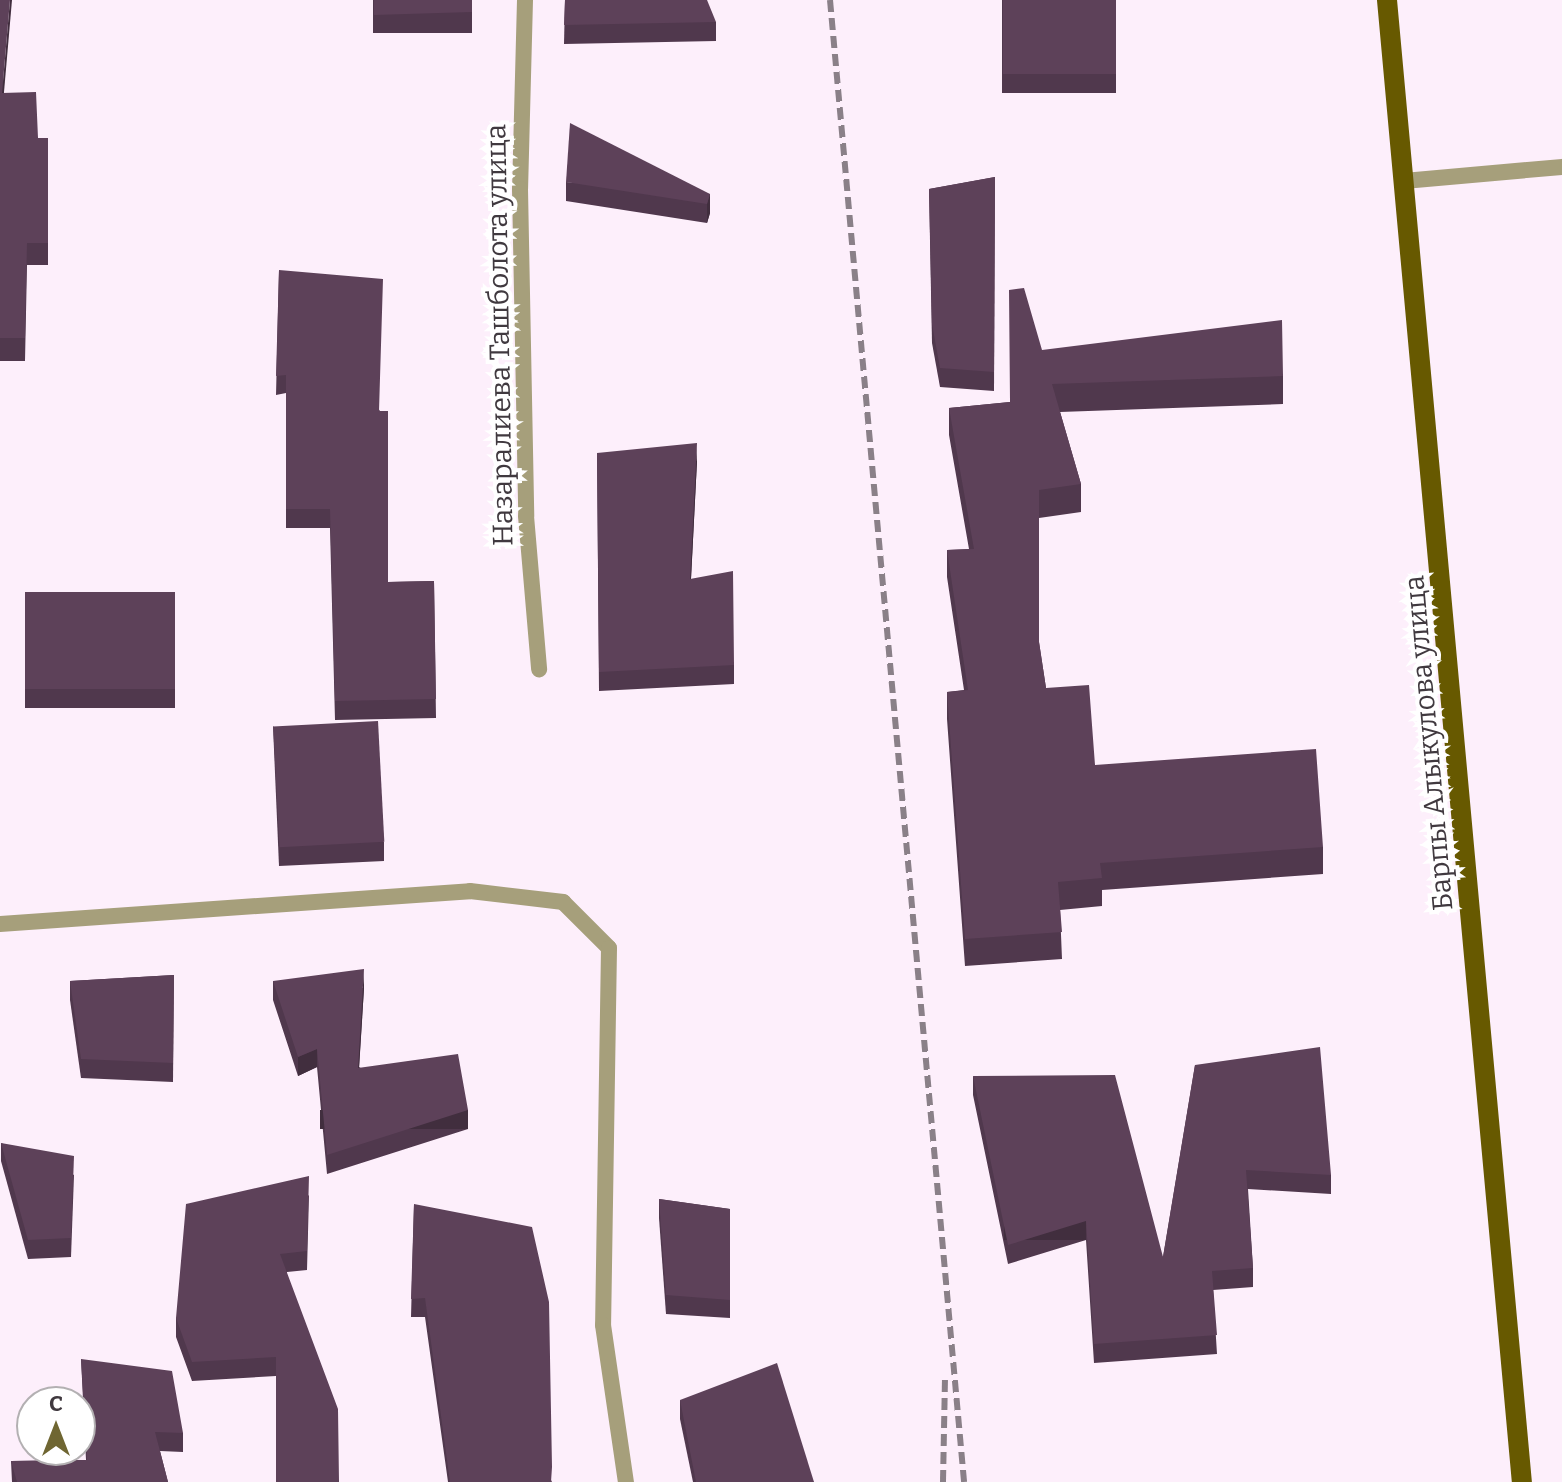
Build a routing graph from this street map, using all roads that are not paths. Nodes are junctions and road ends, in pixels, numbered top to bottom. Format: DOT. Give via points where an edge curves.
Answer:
graph roads {
  1 [pos="525,0"];
  2 [pos="1387,0"];
  3 [pos="1562,167"];
  4 [pos="1404,181"];
  5 [pos="539,669"];
  6 [pos="0,924"];
  7 [pos="626,1482"];
  8 [pos="1522,1482"];
  1 -- 5 [label="street, Назаралиева Ташболота улица" via="520,189 526,516"];
  2 -- 4 [label="main road, Барпы Алыкулова улица"];
  3 -- 4 [label="street"];
  4 -- 8 [label="main road, Барпы Алыкулова улица"];
  6 -- 7 [label="street" via="470,891 563,902 609,948 603,1325"];
}
